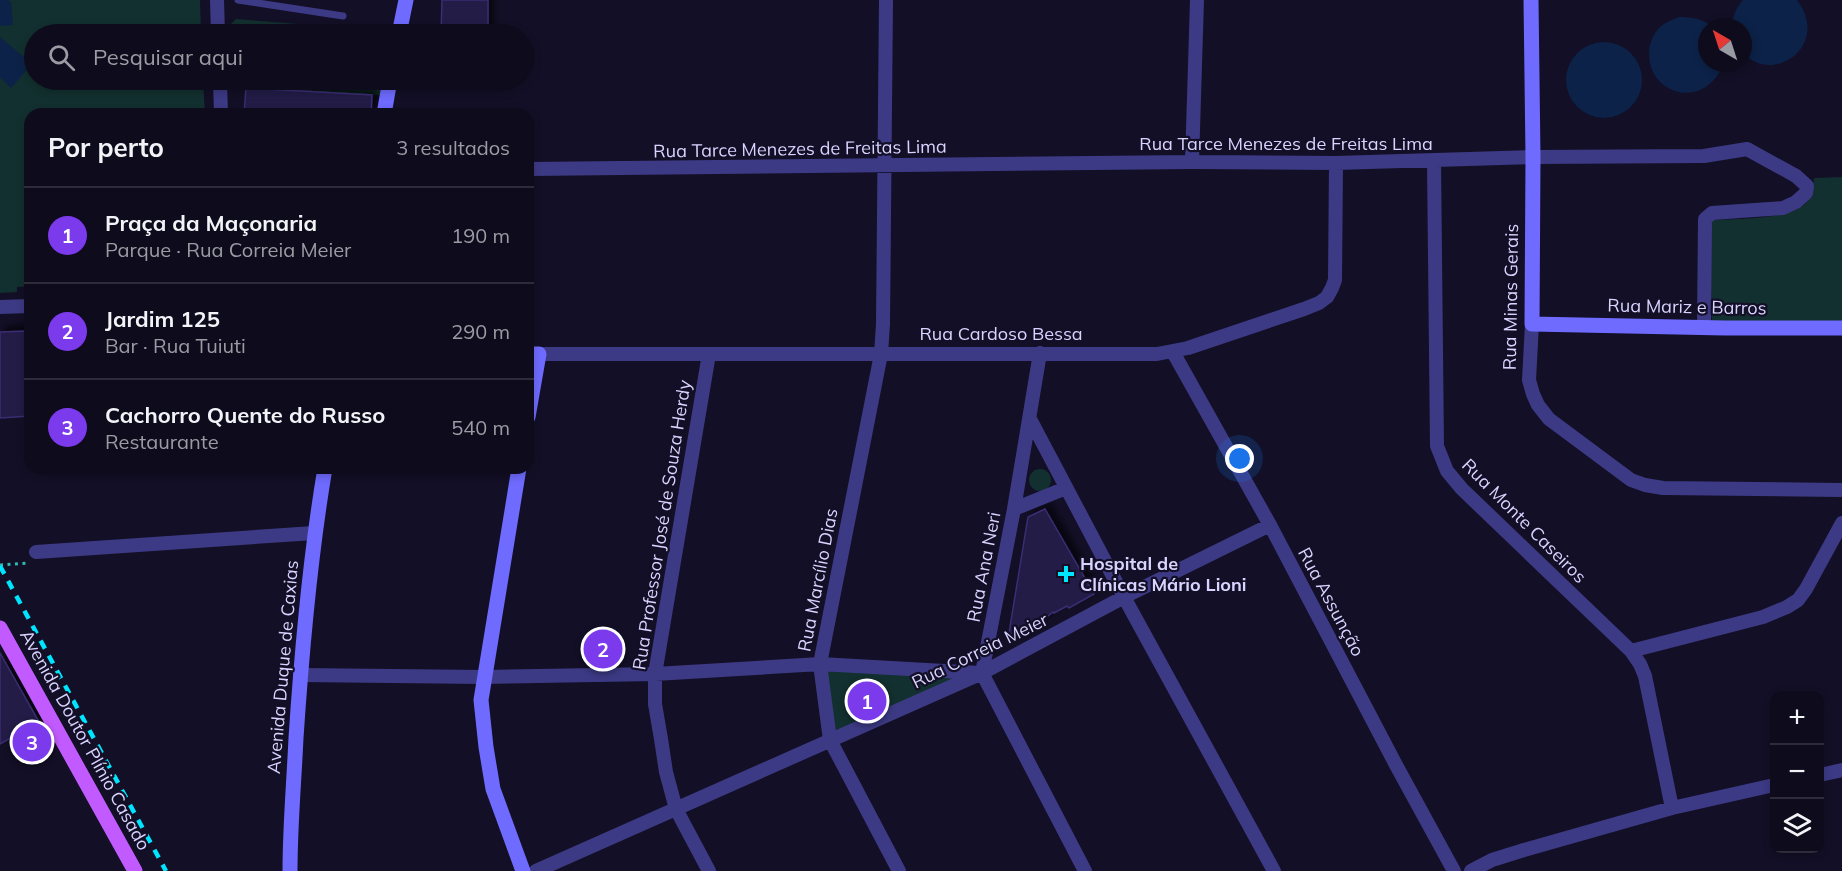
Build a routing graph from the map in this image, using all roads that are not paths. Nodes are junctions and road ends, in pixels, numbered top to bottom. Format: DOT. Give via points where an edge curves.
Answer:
graph roads {
  1 [pos="217,0"];
  2 [pos="238,0"];
  3 [pos="406,0"];
  4 [pos="886,0"];
  5 [pos="1197,0"];
  6 [pos="1531,0"];
  7 [pos="344,16"];
  8 [pos="218,24"];
  9 [pos="401,24"];
  10 [pos="220,90"];
  11 [pos="388,90"];
  12 [pos="221,108"];
  13 [pos="385,108"];
  14 [pos="1533,157"];
  15 [pos="1434,161"];
  16 [pos="1192,162"];
  17 [pos="1336,163"];
  18 [pos="884,166"];
  19 [pos="534,169"];
  20 [pos="24,306"];
  21 [pos="0,307"];
  22 [pos="1532,324"];
  23 [pos="1704,327"];
  24 [pos="1842,328"];
  25 [pos="1173,352"];
  26 [pos="1040,353"];
  27 [pos="534,354"];
  28 [pos="709,354"];
  29 [pos="881,354"];
  30 [pos="1030,419"];
  31 [pos="324,474"];
  32 [pos="518,474"];
  33 [pos="1065,488"];
  34 [pos="1842,490"];
  35 [pos="1014,509"];
  36 [pos="1842,523"];
  37 [pos="1270,525"];
  38 [pos="314,533"];
  39 [pos="36,552"];
  40 [pos="1124,597"];
  41 [pos="0,628"];
  42 [pos="1631,651"];
  43 [pos="820,664"];
  44 [pos="655,674"];
  45 [pos="982,674"];
  46 [pos="300,675"];
  47 [pos="484,677"];
  48 [pos="830,740"];
  49 [pos="1842,770"];
  50 [pos="1824,774"];
  51 [pos="1770,786"];
  52 [pos="1672,808"];
  53 [pos="676,809"];
  54 [pos="135,871"];
  55 [pos="290,871"];
  56 [pos="523,871"];
  57 [pos="536,871"];
  58 [pos="709,871"];
  59 [pos="899,871"];
  60 [pos="1085,871"];
  61 [pos="1274,871"];
  62 [pos="1454,871"];
  63 [pos="1471,871"];
  1 -- 8 [label="street"];
  2 -- 7 [label="lane"];
  3 -- 9 [label="main road"];
  4 -- 18 [label="street, Rua Marcílio Dias"];
  5 -- 16 [label="street"];
  6 -- 14 [label="main road, Rua Minas Gerais"];
  10 -- 12 [label="street"];
  11 -- 13 [label="main road"];
  14 -- 15 [label="street, Rua Tarce Menezes de Freitas Lima"];
  14 -- 22 [label="main road, Rua Minas Gerais"];
  14 -- 23 [label="street, Rua Tarce Menezes de Freitas Lima" via="1704,156 1747,149 1802,180 1807,186 1806,193 1790,206 1712,213 1704,219"];
  15 -- 17 [label="street, Rua Tarce Menezes de Freitas Lima"];
  15 -- 42 [label="street, Rua Monte Caseiros" via="1436,432 1442,459 1462,489"];
  16 -- 17 [label="street, Rua Tarce Menezes de Freitas Lima"];
  16 -- 18 [label="street, Rua Tarce Menezes de Freitas Lima"];
  17 -- 25 [label="street, Rua Cardoso Bessa" via="1336,267 1327,297 1304,309"];
  18 -- 19 [label="street, Rua Tarce Menezes de Freitas Lima"];
  18 -- 29 [label="street, Rua Marcílio Dias"];
  20 -- 21 [label="street"];
  22 -- 23 [label="main road, Rua Mariz e Barros"];
  22 -- 34 [label="street, Rua Minas Gerais" via="1529,380 1538,405 1557,426 1631,480 1671,489"];
  23 -- 24 [label="main road, Rua Mariz e Barros"];
  25 -- 26 [label="street, Rua Cardoso Bessa"];
  25 -- 37 [label="street, Rua Assunção"];
  26 -- 29 [label="street, Rua Cardoso Bessa"];
  26 -- 30 [label="street, Rua Ana Neri"];
  27 -- 28 [label="street, Rua Cardoso Bessa"];
  28 -- 29 [label="street, Rua Cardoso Bessa"];
  28 -- 44 [label="street, Rua Professor José de Souza Herdy"];
  29 -- 43 [label="street, Rua Marcílio Dias"];
  30 -- 33 [label="street"];
  30 -- 35 [label="street, Rua Ana Neri"];
  31 -- 38 [label="main road, Avenida Duque de Caxias"];
  32 -- 47 [label="main road"];
  33 -- 35 [label="street"];
  33 -- 40 [label="street"];
  35 -- 45 [label="street, Rua Ana Neri"];
  36 -- 42 [label="street" via="1806,589 1787,608"];
  37 -- 40 [label="street, Rua Correia Meier"];
  37 -- 62 [label="street, Rua Assunção"];
  38 -- 39 [label="street"];
  38 -- 46 [label="main road, Avenida Duque de Caxias"];
  40 -- 45 [label="street, Rua Correia Meier"];
  40 -- 61 [label="street"];
  41 -- 54 [label="main road, Avenida Doutor Plínio Casado"];
  42 -- 52 [label="street, Rua Monte Caseiros" via="1645,676"];
  43 -- 44 [label="street"];
  43 -- 45 [label="street"];
  43 -- 48 [label="street, Rua Marcílio Dias"];
  44 -- 47 [label="street"];
  44 -- 53 [label="street, Rua Professor José de Souza Herdy" via="660,739"];
  45 -- 48 [label="street, Rua Correia Meier"];
  45 -- 60 [label="street"];
  46 -- 47 [label="street"];
  46 -- 55 [label="main road, Avenida Duque de Caxias"];
  47 -- 56 [label="main road" via="486,747 494,789"];
  48 -- 53 [label="street, Rua Correia Meier"];
  48 -- 59 [label="street, Rua Marcílio Dias"];
  49 -- 50 [label="street"];
  51 -- 52 [label="street"];
  52 -- 63 [label="street" via="1492,860"];
  53 -- 57 [label="street, Rua Correia Meier"];
  53 -- 58 [label="street, Rua Professor José de Souza Herdy"];
}
